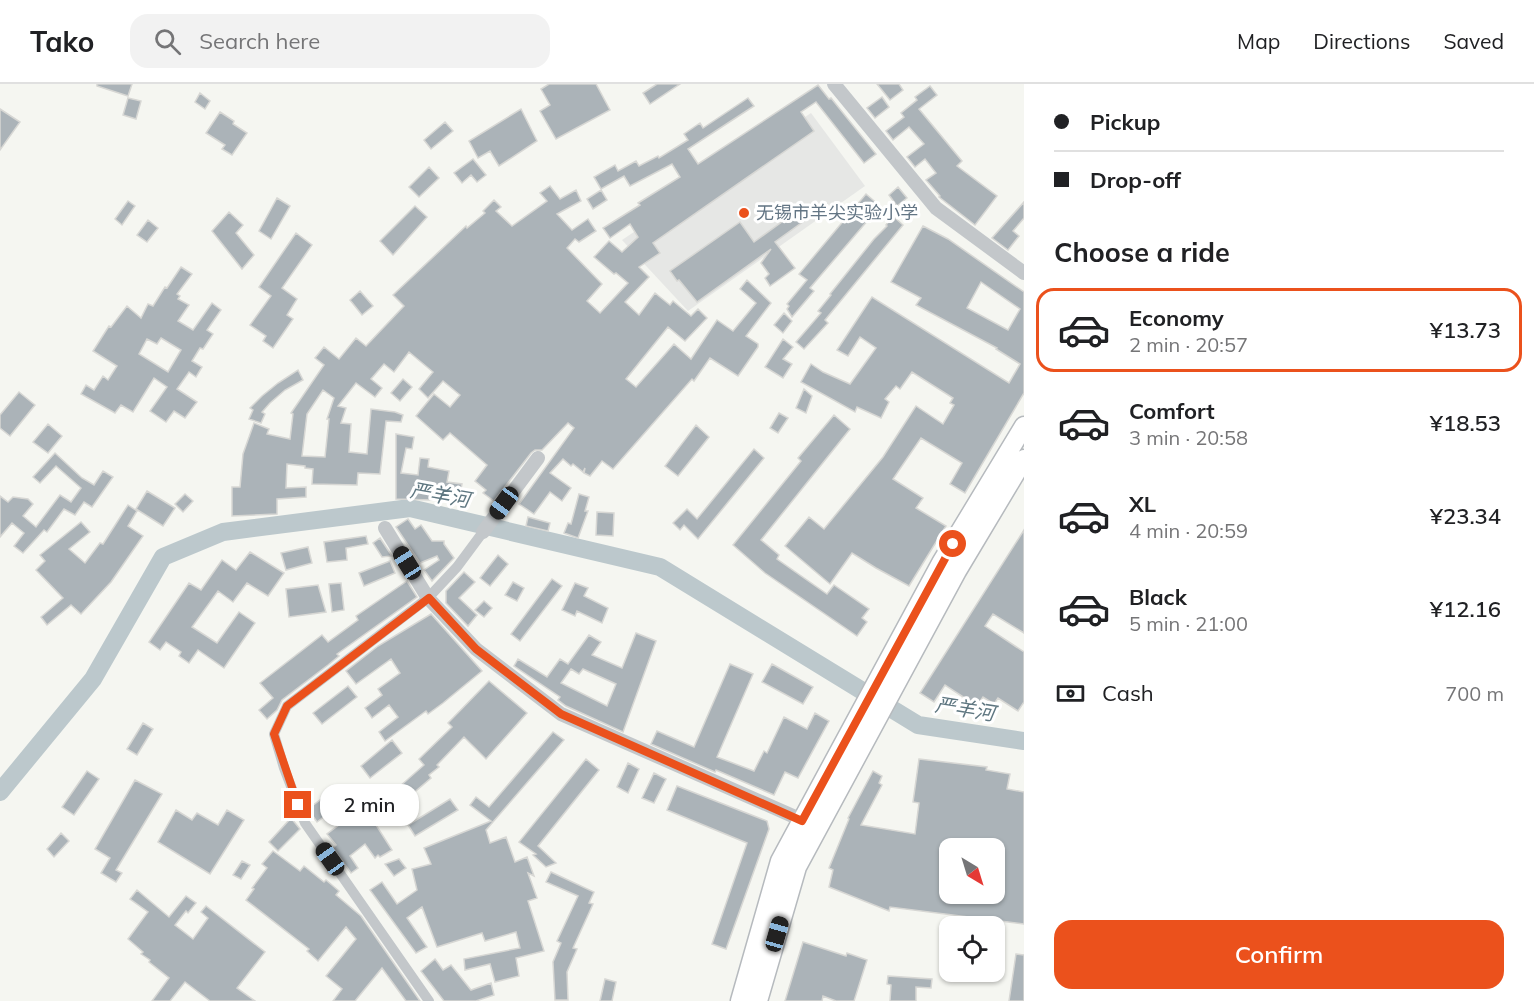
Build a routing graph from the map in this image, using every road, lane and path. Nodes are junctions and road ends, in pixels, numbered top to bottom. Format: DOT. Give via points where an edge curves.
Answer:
graph roads {
  1 [pos="834,84"];
  2 [pos="1024,273"];
  3 [pos="1024,426"];
  4 [pos="538,458"];
  5 [pos="1024,459"];
  6 [pos="385,528"];
  7 [pos="483,532"];
  8 [pos="429,598"];
  9 [pos="895,667"];
  10 [pos="810,824"];
  11 [pos="429,1001"];
  12 [pos="740,1001"];
  13 [pos="758,1001"];
  1 -- 2 [label="street" via="936,207"];
  3 -- 9 [label="main road" via="941,564"];
  4 -- 7 [label="street"];
  5 -- 9 [label="main road"];
  6 -- 8 [label="street"];
  7 -- 8 [label="street"];
  8 -- 10 [label="street" via="476,649 561,714"];
  8 -- 11 [label="street" via="287,706 274,734 305,823"];
  9 -- 10 [label="main road"];
  10 -- 12 [label="main road" via="780,861"];
  10 -- 13 [label="main road"];
}
